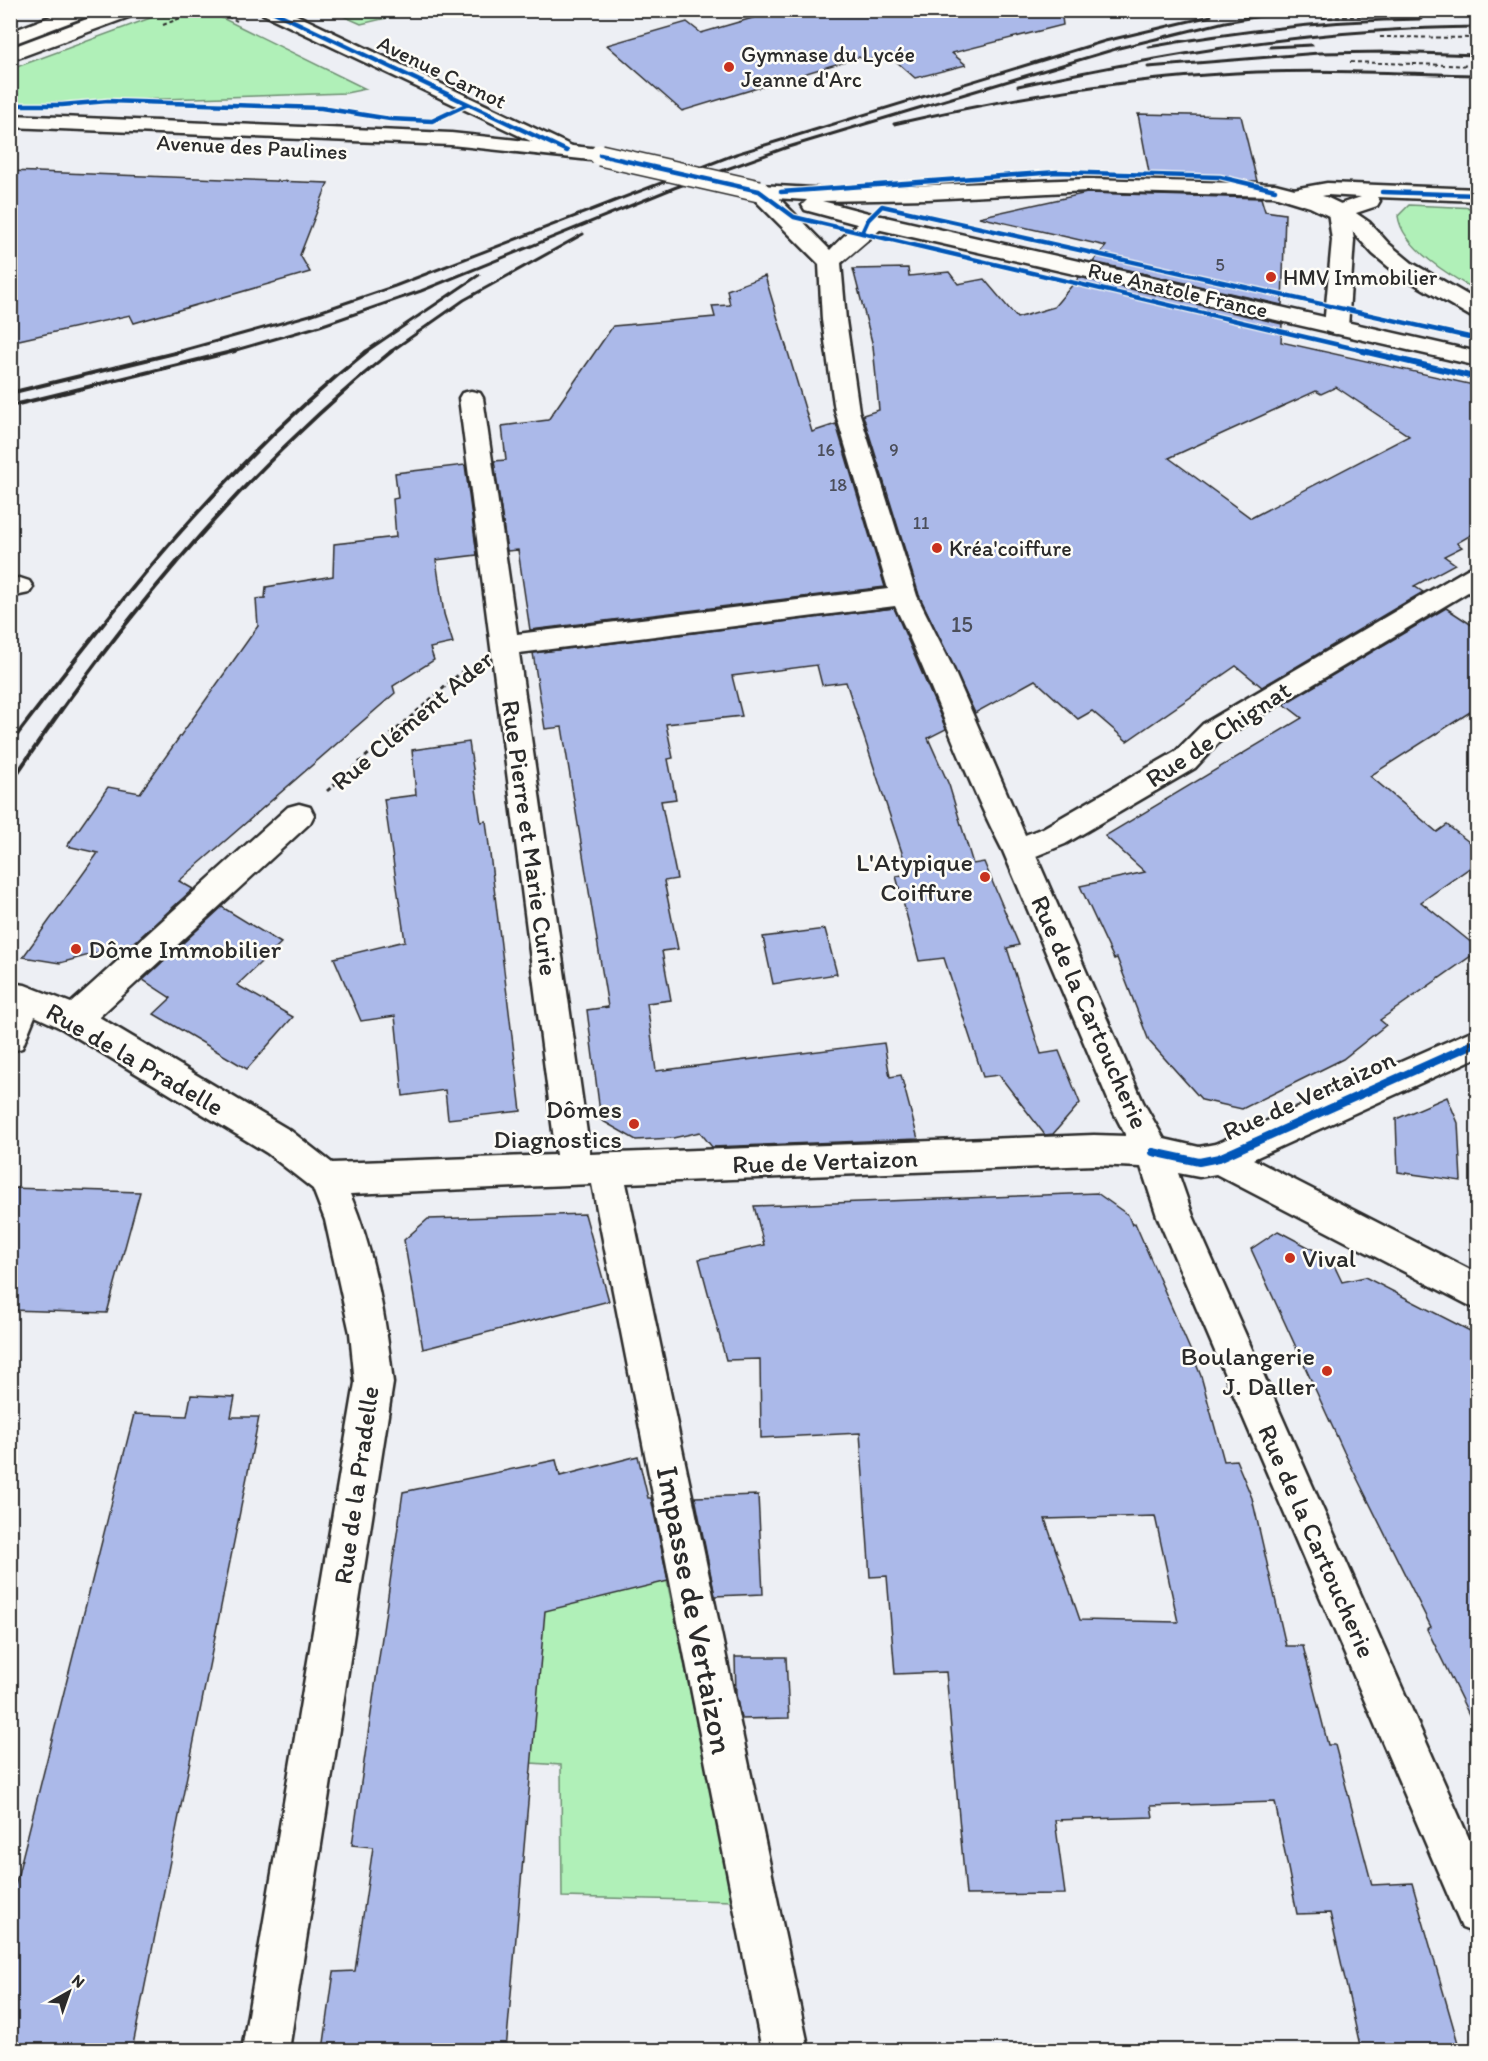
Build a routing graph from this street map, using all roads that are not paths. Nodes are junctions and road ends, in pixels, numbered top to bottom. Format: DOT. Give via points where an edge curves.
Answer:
graph roads {
  1 [pos="85,10"];
  2 [pos="130,10"];
  3 [pos="270,10"];
  4 [pos="10,39"];
  5 [pos="10,55"];
  6 [pos="10,121"];
  7 [pos="10,136"];
  8 [pos="492,143"];
  9 [pos="567,151"];
  10 [pos="994,188"];
  11 [pos="759,191"];
  12 [pos="1382,192"];
  13 [pos="928,193"];
  14 [pos="1296,195"];
  15 [pos="1478,195"];
  16 [pos="1339,212"];
  17 [pos="878,222"];
  18 [pos="968,241"];
  19 [pos="830,262"];
  20 [pos="1478,311"];
  21 [pos="1336,327"];
  22 [pos="1478,359"];
  23 [pos="471,398"];
  24 [pos="1478,574"];
  25 [pos="904,596"];
  26 [pos="504,645"];
  27 [pos="299,815"];
  28 [pos="1018,851"];
  29 [pos="18,997"];
  30 [pos="75,1019"];
  31 [pos="10,1038"];
  32 [pos="1478,1042"];
  33 [pos="1153,1152"];
  34 [pos="1219,1158"];
  35 [pos="590,1170"];
  36 [pos="326,1179"];
  37 [pos="1478,1293"];
  38 [pos="1478,1912"];
  39 [pos="265,2050"];
  40 [pos="785,2050"];
  1 -- 4 [label="street"];
  2 -- 5 [label="street"];
  3 -- 9 [label="street, Avenue Carnot"];
  6 -- 8 [label="street, Avenue des Paulines"];
  7 -- 8 [label="street, Avenue des Paulines" via="427,156"];
  8 -- 9 [label="street, Avenue des Paulines"];
  9 -- 11 [label="street, Avenue des Paulines, bridge"];
  10 -- 13 [label="street, Avenue des Paulines"];
  10 -- 14 [label="street, Avenue des Paulines" via="1253,188"];
  10 -- 18 [label="street" via="965,216"];
  11 -- 13 [label="street, Avenue des Paulines" via="831,195"];
  11 -- 17 [label="street, Avenue des Paulines"];
  11 -- 19 [label="street"];
  12 -- 14 [label="street" via="1327,189"];
  12 -- 15 [label="street"];
  12 -- 16 [label="street" via="1366,203"];
  13 -- 17 [label="street, Avenue des Paulines"];
  14 -- 16 [label="street, Avenue des Paulines"];
  16 -- 20 [label="street, Avenue des Paulines" via="1404,268"];
  16 -- 21 [label="street" via="1343,240"];
  17 -- 18 [label="street, Rue Anatole France"];
  17 -- 19 [label="street"];
  18 -- 21 [label="street, Rue Anatole France"];
  19 -- 25 [label="street, Rue de la Cartoucherie" via="848,411"];
  21 -- 22 [label="street, Rue Anatole France"];
  23 -- 26 [label="street, Rue Pierre et Marie Curie"];
  24 -- 28 [label="street, Rue de Chignat" via="1213,731 1185,760 1054,836"];
  25 -- 26 [label="street, Rue Clément Ader"];
  25 -- 28 [label="street, Rue de la Cartoucherie"];
  26 -- 35 [label="street, Rue Pierre et Marie Curie"];
  27 -- 30 [label="street"];
  28 -- 33 [label="street, Rue de la Cartoucherie" via="1125,1098"];
  29 -- 30 [label="street, Rue de la Pradelle"];
  29 -- 31 [label="street"];
  30 -- 36 [label="street, Rue de la Pradelle" via="279,1142"];
  32 -- 34 [label="street, Rue de Vertaizon"];
  33 -- 34 [label="street, Rue de Vertaizon" via="1199,1162"];
  33 -- 35 [label="street, Rue de Vertaizon" via="1094,1150"];
  33 -- 38 [label="street, Rue de la Cartoucherie" via="1175,1216"];
  34 -- 37 [label="street"];
  35 -- 36 [label="street, Rue de Vertaizon"];
  35 -- 40 [label="street, Impasse de Vertaizon"];
  36 -- 39 [label="street, Rue de la Pradelle" via="343,1220 369,1333 374,1383"];
}
